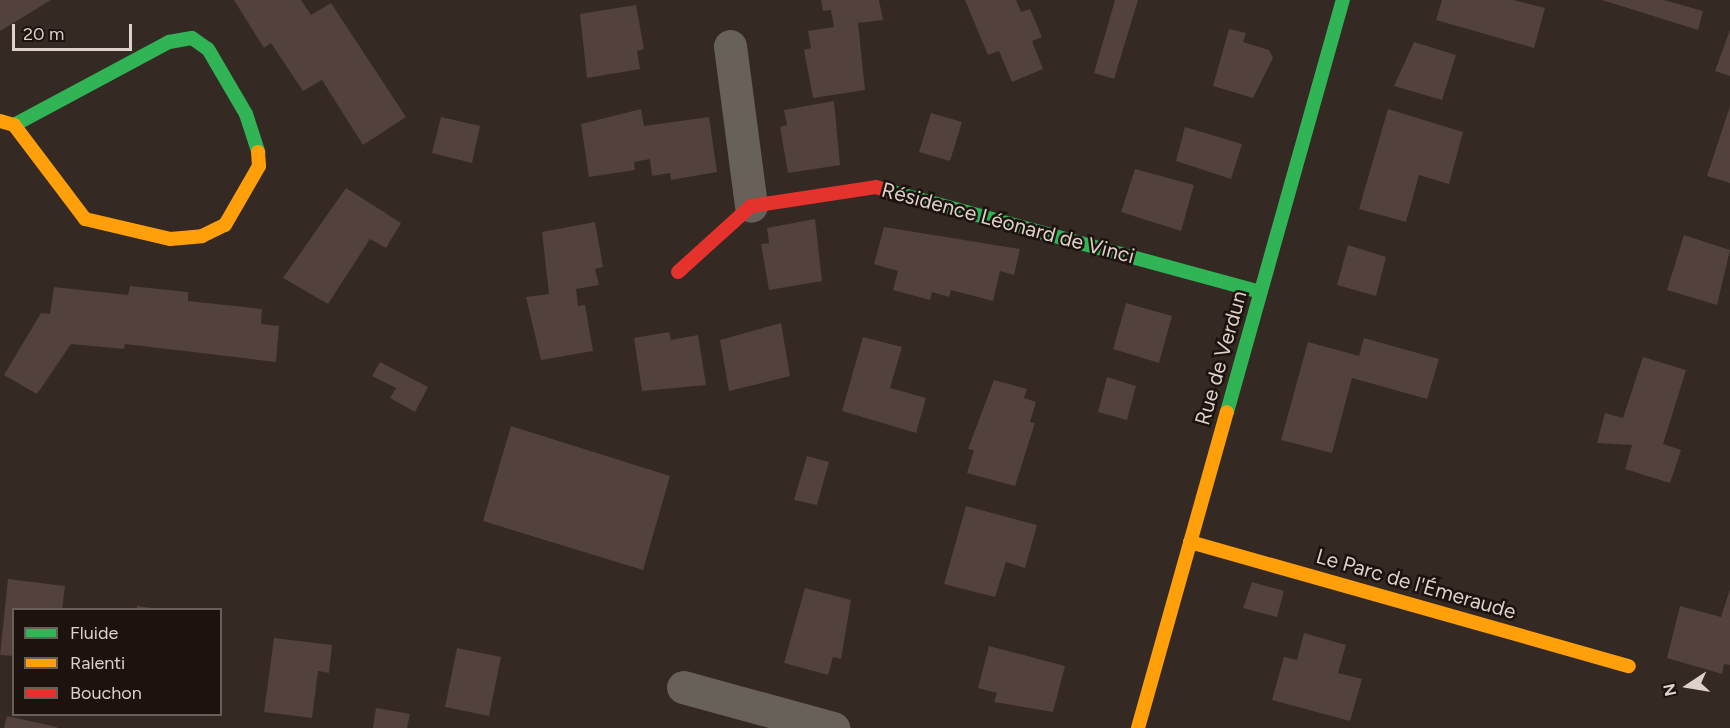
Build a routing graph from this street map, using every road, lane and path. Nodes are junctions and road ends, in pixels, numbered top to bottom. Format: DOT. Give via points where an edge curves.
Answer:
graph roads {
  1 [pos="1343,0"];
  2 [pos="730,46"];
  3 [pos="0,121"];
  4 [pos="14,125"];
  5 [pos="751,206"];
  6 [pos="678,272"];
  7 [pos="1261,292"];
  8 [pos="1191,542"];
  9 [pos="1629,666"];
  10 [pos="683,687"];
  11 [pos="833,728"];
  12 [pos="1138,728"];
  1 -- 7 [label="street, Rue de Verdun"];
  2 -- 5 [label="street"];
  3 -- 4 [label="street"];
  4 -- 4 [label="street" via="85,219 170,239 202,236 225,225 259,166 257,138 246,114 208,49 192,38 169,42"];
  5 -- 6 [label="street"];
  5 -- 7 [label="street, Résidence Léonard de Vinci" via="876,187"];
  7 -- 8 [label="street, Rue de Verdun"];
  8 -- 9 [label="street, Le Parc de l'Émeraude"];
  8 -- 12 [label="street, Rue de Verdun"];
  10 -- 11 [label="street"];
}
